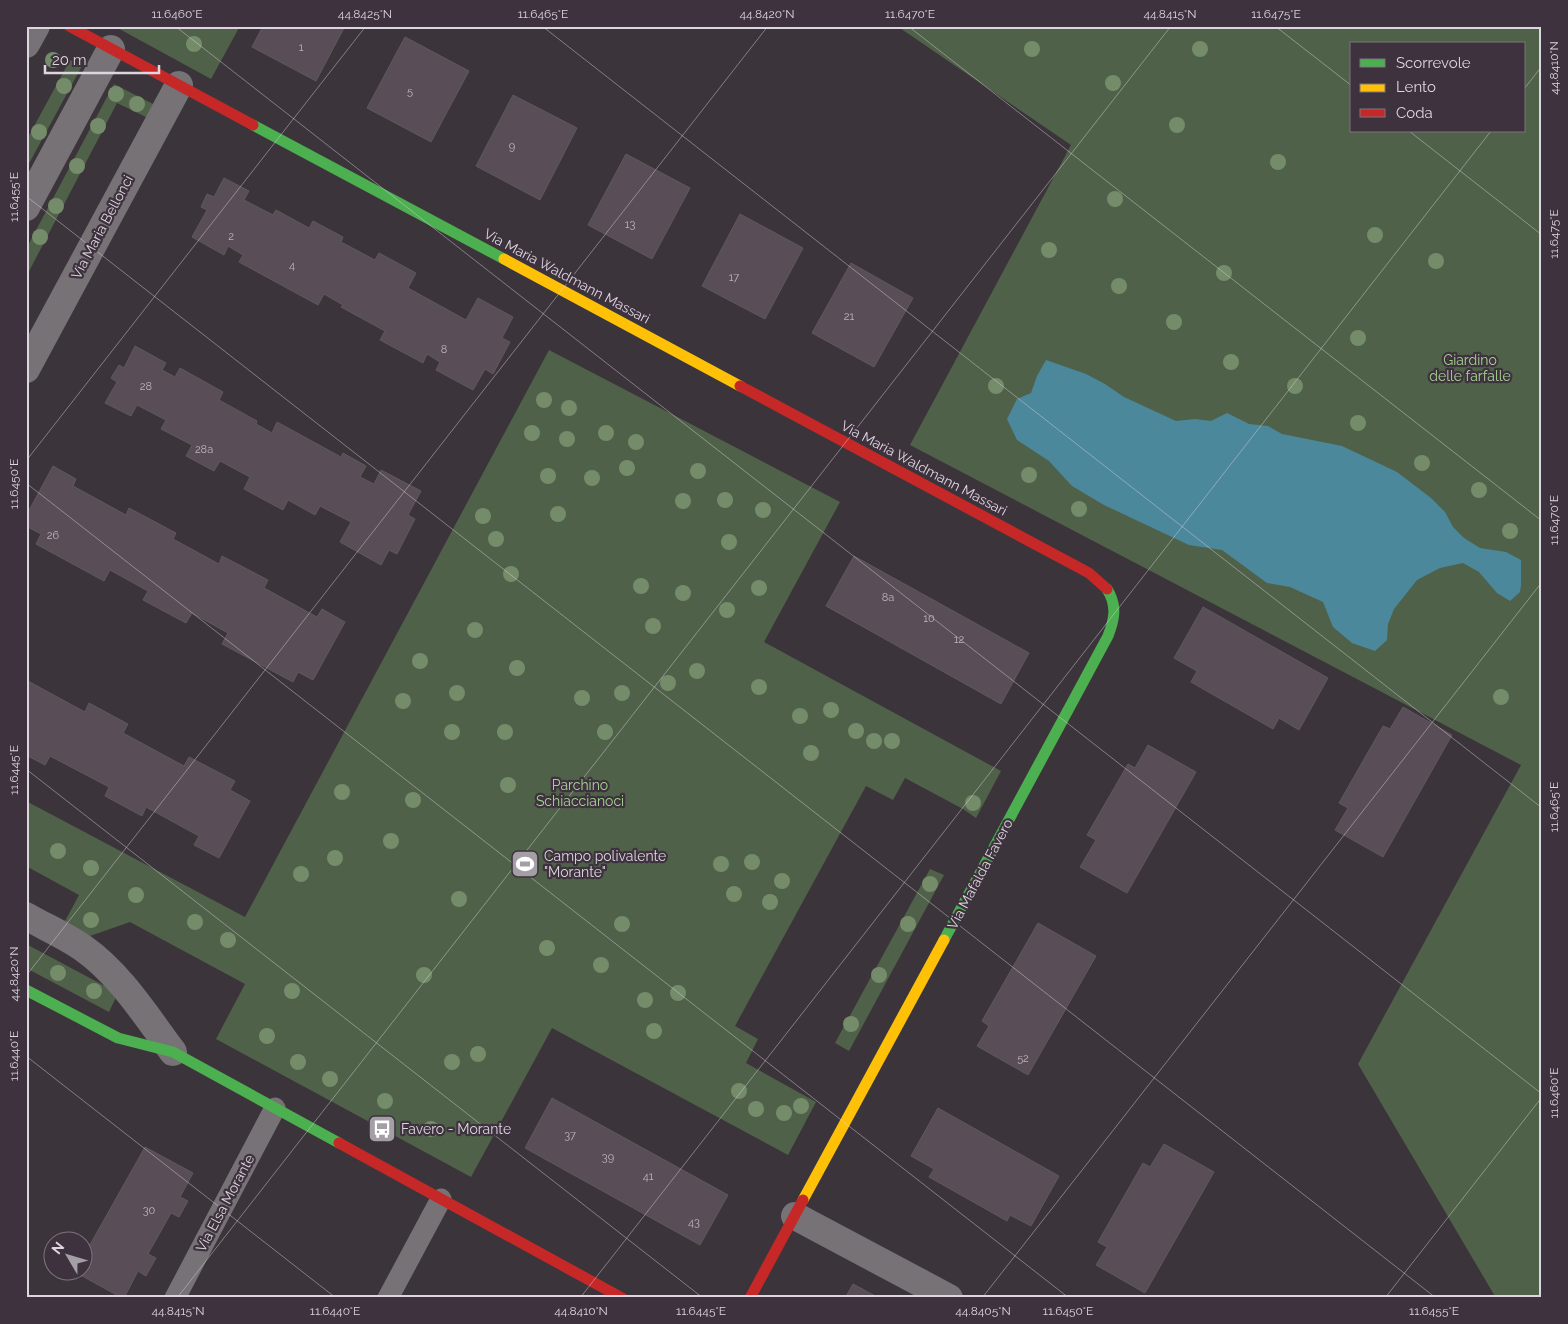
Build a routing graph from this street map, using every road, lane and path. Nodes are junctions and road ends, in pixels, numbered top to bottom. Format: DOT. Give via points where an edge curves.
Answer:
graph roads {
  1 [pos="36,26"];
  2 [pos="69,26"];
  3 [pos="26,44"];
  4 [pos="111,49"];
  5 [pos="179,85"];
  6 [pos="26,206"];
  7 [pos="26,369"];
  8 [pos="1050,552"];
  9 [pos="26,916"];
  10 [pos="26,990"];
  11 [pos="173,1052"];
  12 [pos="275,1108"];
  13 [pos="441,1199"];
  14 [pos="795,1216"];
  15 [pos="175,1298"];
  16 [pos="388,1298"];
  17 [pos="622,1298"];
  18 [pos="750,1298"];
  19 [pos="949,1298"];
  1 -- 3 [label="street"];
  2 -- 4 [label="street, Via Maria Waldmann Massari"];
  4 -- 5 [label="street, Via Maria Waldmann Massari"];
  4 -- 6 [label="street"];
  5 -- 7 [label="street, Via Maria Bellonci"];
  5 -- 8 [label="street, Via Maria Waldmann Massari"];
  8 -- 14 [label="street, Via Mafalda Favero" via="1104,584 1116,610 1111,631"];
  9 -- 11 [label="street" via="83,948 101,963"];
  10 -- 11 [label="street" via="118,1038"];
  11 -- 12 [label="street"];
  12 -- 13 [label="street"];
  12 -- 15 [label="lane, Via Elsa Morante"];
  13 -- 16 [label="lane"];
  13 -- 17 [label="street"];
  14 -- 18 [label="street, Via Mafalda Favero"];
  14 -- 19 [label="street"];
}
